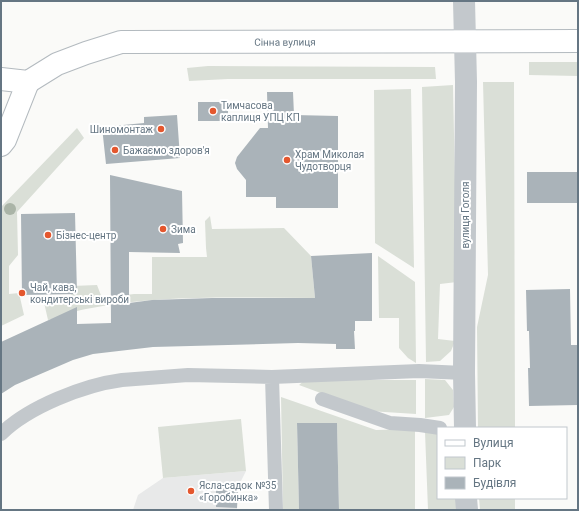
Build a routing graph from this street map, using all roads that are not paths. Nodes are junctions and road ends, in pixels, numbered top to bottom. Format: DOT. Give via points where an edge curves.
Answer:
graph roads {
  1 [pos="464,1"];
  2 [pos="578,41"];
  3 [pos="464,42"];
  4 [pos="1,79"];
  5 [pos="28,82"];
  6 [pos="1,145"];
  7 [pos="464,373"];
  8 [pos="272,378"];
  9 [pos="322,399"];
  10 [pos="465,427"];
  11 [pos="437,428"];
  12 [pos="1,434"];
  13 [pos="466,499"];
  14 [pos="276,510"];
  15 [pos="466,510"];
  1 -- 3 [label="street, вулиця Гоголя"];
  2 -- 3 [label="main road, Сінна вулиця"];
  3 -- 5 [label="main road, Сінна вулиця" via="121,42 57,64"];
  3 -- 7 [label="street, вулиця Гоголя"];
  4 -- 5 [label="main road"];
  5 -- 6 [label="main road"];
  7 -- 8 [label="lane" via="419,371"];
  7 -- 10 [label="street, вулиця Гоголя"];
  8 -- 12 [label="lane" via="188,375 112,381 67,395 40,407 17,420"];
  8 -- 14 [label="lane"];
  9 -- 11 [label="lane" via="390,423"];
  13 -- 15 [label="street"];
}
